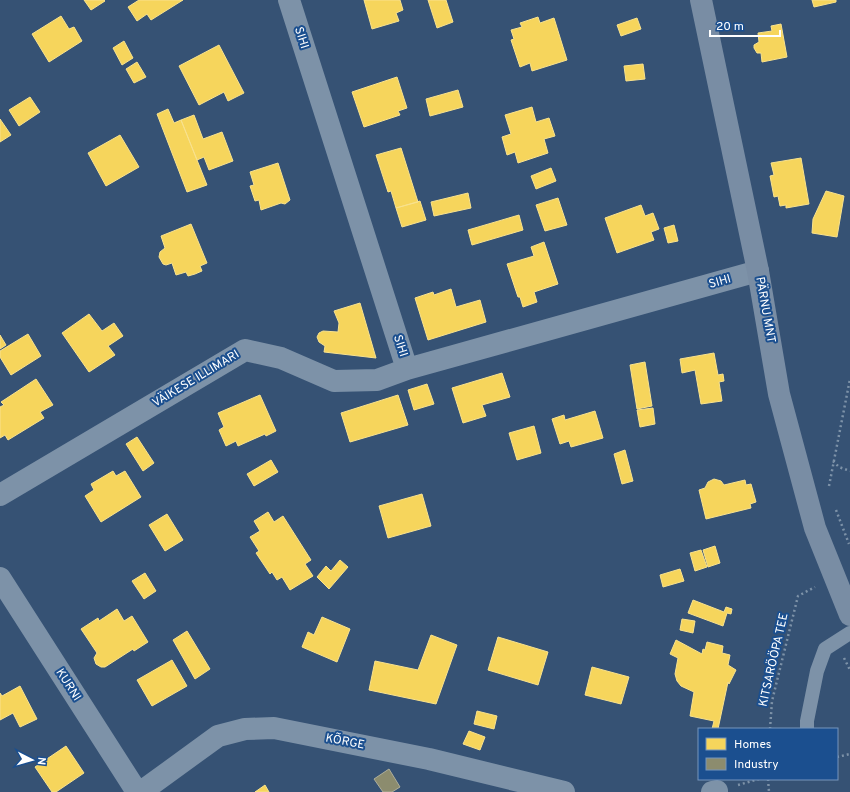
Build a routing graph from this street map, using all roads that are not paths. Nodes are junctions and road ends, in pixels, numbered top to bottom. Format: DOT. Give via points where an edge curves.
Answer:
graph roads {
  1 [pos="289,0"];
  2 [pos="701,0"];
  3 [pos="758,271"];
  4 [pos="408,369"];
  5 [pos="0,495"];
  6 [pos="0,578"];
  7 [pos="850,615"];
  8 [pos="850,633"];
  9 [pos="807,728"];
  10 [pos="137,792"];
  11 [pos="141,792"];
  12 [pos="564,792"];
  1 -- 4 [label="street, SIHI"];
  2 -- 3 [label="main road, PÄRNU MNT"];
  3 -- 4 [label="street, SIHI"];
  3 -- 7 [label="main road, PÄRNU MNT" via="779,394 813,520"];
  4 -- 5 [label="street, VÄIKESE ILLIMARI" via="377,380 334,381 281,358 245,350"];
  6 -- 10 [label="street, KURNI"];
  8 -- 9 [label="lane" via="825,649 817,671"];
  11 -- 12 [label="street, KÕRGE" via="218,736 245,730 274,728 429,759"];
}
